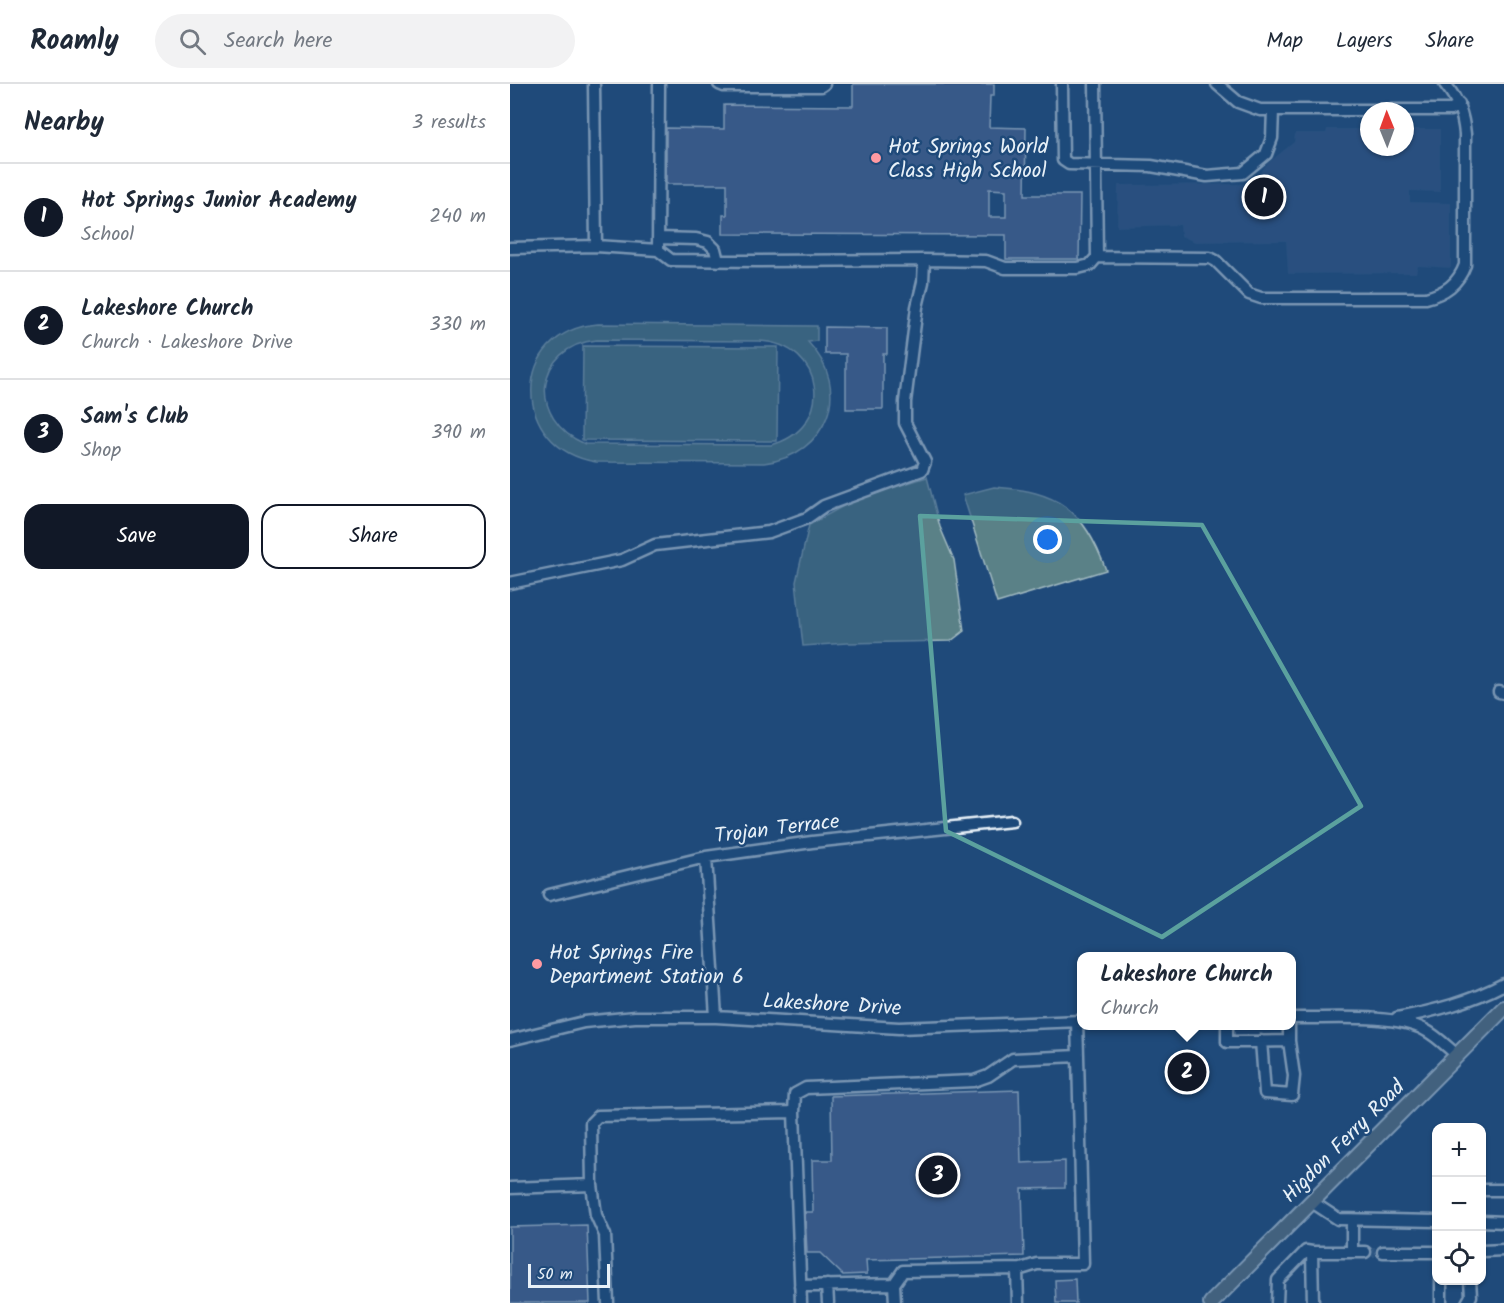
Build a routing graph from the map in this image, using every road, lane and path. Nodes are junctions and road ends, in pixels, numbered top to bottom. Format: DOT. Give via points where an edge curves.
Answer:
graph roads {
  1 [pos="594,84"];
  2 [pos="659,84"];
  3 [pos="719,84"];
  4 [pos="824,84"];
  5 [pos="1062,84"];
  6 [pos="1095,84"];
  7 [pos="1217,84"];
  8 [pos="1445,84"];
  9 [pos="1459,104"];
  10 [pos="1273,110"];
  11 [pos="1095,164"];
  12 [pos="658,238"];
  13 [pos="596,246"];
  14 [pos="510,248"];
  15 [pos="658,250"];
  16 [pos="1097,257"];
  17 [pos="924,260"];
  18 [pos="718,261"];
  19 [pos="510,583"];
  20 [pos="1012,821"];
  21 [pos="706,857"];
  22 [pos="549,895"];
  23 [pos="1504,984"];
  24 [pos="1504,1008"];
  25 [pos="716,1017"];
  26 [pos="1296,1018"];
  27 [pos="1388,1020"];
  28 [pos="1077,1021"];
  29 [pos="1079,1030"];
  30 [pos="1227,1030"];
  31 [pos="1289,1030"];
  32 [pos="510,1040"];
  33 [pos="1261,1041"];
  34 [pos="1288,1041"];
  35 [pos="1078,1056"];
  36 [pos="1458,1056"];
  37 [pos="794,1112"];
  38 [pos="592,1185"];
  39 [pos="510,1188"];
  40 [pos="1486,1190"];
  41 [pos="1504,1190"];
  42 [pos="1312,1202"];
  43 [pos="1352,1220"];
  44 [pos="1432,1221"];
  45 [pos="1486,1221"];
  46 [pos="1504,1222"];
  47 [pos="1504,1250"];
  48 [pos="1486,1251"];
  49 [pos="1312,1252"];
  50 [pos="1352,1252"];
  51 [pos="1365,1252"];
  52 [pos="1383,1252"];
  53 [pos="1432,1252"];
  54 [pos="1017,1270"];
  55 [pos="894,1284"];
  56 [pos="1441,1285"];
  57 [pos="1470,1285"];
  58 [pos="800,1286"];
  59 [pos="827,1286"];
  60 [pos="608,1303"];
  61 [pos="801,1303"];
  62 [pos="828,1303"];
  63 [pos="895,1303"];
  64 [pos="1018,1303"];
  65 [pos="1211,1303"];
  66 [pos="1277,1303"];
  67 [pos="1313,1303"];
  68 [pos="1442,1303"];
  69 [pos="1467,1303"];
  1 -- 13 [label="street"];
  2 -- 12 [label="street"];
  3 -- 4 [label="street"];
  5 -- 11 [label="street" via="1063,160 1069,164"];
  6 -- 11 [label="street"];
  7 -- 10 [label="street" via="1248,107"];
  8 -- 9 [label="street"];
  9 -- 10 [label="street" via="1450,110"];
  9 -- 16 [label="street" via="1465,134 1465,265 1452,287 1439,294 1426,298 1261,298 1249,294 1210,258"];
  10 -- 11 [label="street" via="1272,138 1266,154 1243,173 1207,176 1151,166"];
  11 -- 16 [label="street"];
  12 -- 15 [label="street"];
  12 -- 18 [label="street" via="702,240 715,249"];
  13 -- 14 [label="street"];
  13 -- 15 [label="street"];
  15 -- 18 [label="street" via="671,260"];
  16 -- 17 [label="street" via="1090,265 1078,268 1005,268 986,261"];
  17 -- 18 [label="street"];
  17 -- 19 [label="street" via="905,402 905,423 925,462 922,470 824,506 807,518 769,532 655,545 622,560"];
  20 -- 21 [label="street, Trojan Terrace"];
  21 -- 22 [label="street, Trojan Terrace"];
  21 -- 25 [label="street"];
  23 -- 27 [label="street" via="1459,1004"];
  24 -- 36 [label="main road, Higdon Ferry Road"];
  25 -- 28 [label="street, Lakeshore Drive" via="899,1028"];
  25 -- 32 [label="street, Lakeshore Drive" via="634,1017 585,1022"];
  26 -- 27 [label="street"];
  27 -- 36 [label="street" via="1426,1030"];
  29 -- 35 [label="street"];
  30 -- 33 [label="street" via="1227,1042"];
  31 -- 34 [label="street"];
  33 -- 34 [label="street"];
  33 -- 34 [label="street" via="1265,1093 1292,1095 1294,1076"];
  35 -- 37 [label="street" via="1013,1059 974,1081 806,1088 795,1094"];
  35 -- 54 [label="street" via="1083,1264 1037,1264"];
  36 -- 42 [label="main road, Higdon Ferry Road"];
  37 -- 38 [label="street" via="598,1116 591,1123"];
  37 -- 58 [label="street"];
  38 -- 39 [label="street"];
  38 -- 60 [label="street" via="596,1215 606,1235"];
  40 -- 41 [label="street"];
  42 -- 43 [label="street" via="1338,1220"];
  42 -- 65 [label="main road, Higdon Ferry Road"];
  43 -- 44 [label="street"];
  43 -- 50 [label="street"];
  45 -- 46 [label="street"];
  47 -- 48 [label="street"];
  49 -- 50 [label="street"];
  49 -- 66 [label="street" via="1306,1251 1278,1280"];
  49 -- 67 [label="street"];
  50 -- 51 [label="street"];
  52 -- 53 [label="street"];
  54 -- 55 [label="street" via="903,1271"];
  54 -- 64 [label="street"];
  55 -- 59 [label="street"];
  55 -- 63 [label="street"];
  56 -- 68 [label="street"];
  57 -- 69 [label="street"];
  58 -- 59 [label="street"];
  58 -- 61 [label="street"];
  59 -- 62 [label="street"];
}
